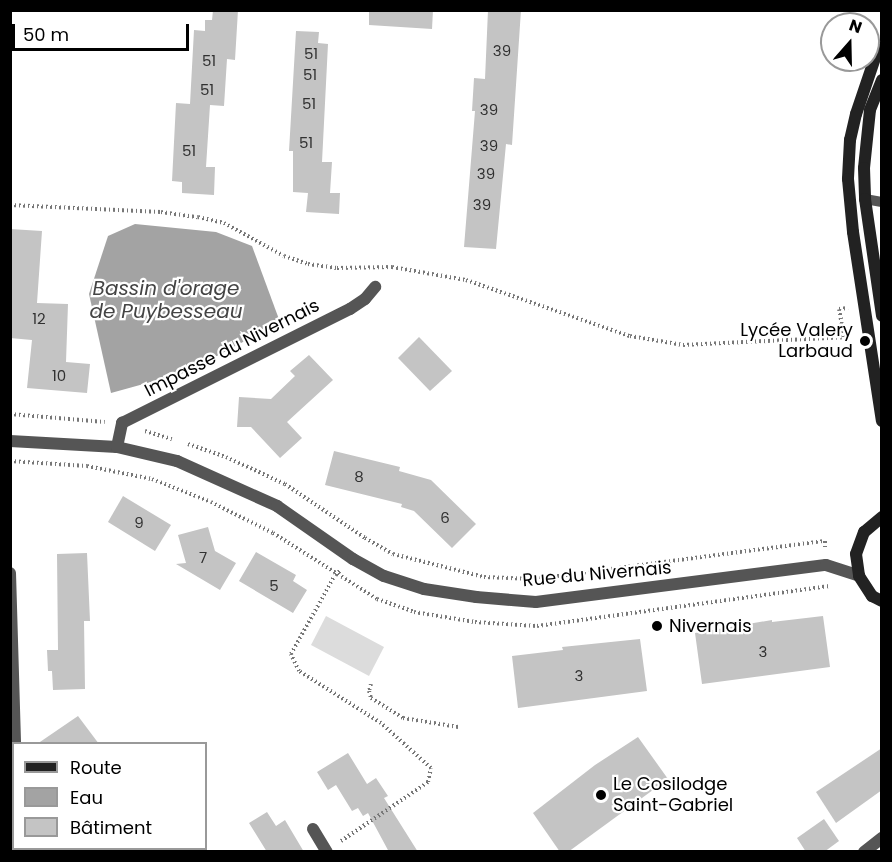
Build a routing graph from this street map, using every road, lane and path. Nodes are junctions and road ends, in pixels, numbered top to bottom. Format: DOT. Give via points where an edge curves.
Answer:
graph roads {
  1 [pos="882,49"];
  2 [pos="882,80"];
  3 [pos="865,199"];
  4 [pos="882,202"];
  5 [pos="10,205"];
  6 [pos="375,287"];
  7 [pos="882,316"];
  8 [pos="819,340"];
  9 [pos="10,414"];
  10 [pos="882,421"];
  11 [pos="122,423"];
  12 [pos="174,440"];
  13 [pos="10,441"];
  14 [pos="184,443"];
  15 [pos="117,447"];
  16 [pos="10,461"];
  17 [pos="882,517"];
  18 [pos="364,538"];
  19 [pos="353,559"];
  20 [pos="826,565"];
  21 [pos="10,573"];
  22 [pos="335,575"];
  23 [pos="859,576"];
  24 [pos="828,586"];
  25 [pos="839,588"];
  26 [pos="882,601"];
  27 [pos="371,684"];
  28 [pos="458,727"];
  29 [pos="15,742"];
  30 [pos="313,829"];
  31 [pos="882,838"];
  32 [pos="326,851"];
  33 [pos="864,852"];
  1 -- 10 [label="main road" via="876,55 856,114 848,180"];
  2 -- 3 [label="main road" via="865,137"];
  3 -- 4 [label="lane"];
  3 -- 7 [label="main road"];
  5 -- 8 [label="path" via="198,217 224,223 284,256 308,264 392,267 466,280 650,341 715,346"];
  6 -- 11 [label="street, Impasse du Nivernais" via="350,309"];
  9 -- 11 [label="path"];
  11 -- 12 [label="path"];
  11 -- 15 [label="street"];
  13 -- 15 [label="street, Rue du Nivernais"];
  14 -- 18 [label="path" via="285,484"];
  15 -- 19 [label="street, Rue du Nivernais" via="177,461 234,485 278,506"];
  16 -- 22 [label="path" via="87,466 152,479 211,501 273,533"];
  17 -- 23 [label="main road" via="864,532 856,554"];
  18 -- 19 [label="path"];
  18 -- 20 [label="path" via="393,554 484,577 535,579 825,540"];
  19 -- 20 [label="street, Rue du Nivernais" via="384,576 424,589 536,602"];
  19 -- 22 [label="path"];
  20 -- 23 [label="street, Rue du Nivernais"];
  20 -- 24 [label="path"];
  21 -- 29 [label="street"];
  22 -- 24 [label="path" via="377,599 414,612 475,622 537,626"];
  22 -- 32 [label="path" via="291,654 299,671 381,723 431,768 428,782"];
  23 -- 26 [label="main road" via="872,596"];
  24 -- 25 [label="path"];
  27 -- 28 [label="path" via="371,698 403,718"];
  30 -- 32 [label="street"];
  31 -- 33 [label="street"];
}
